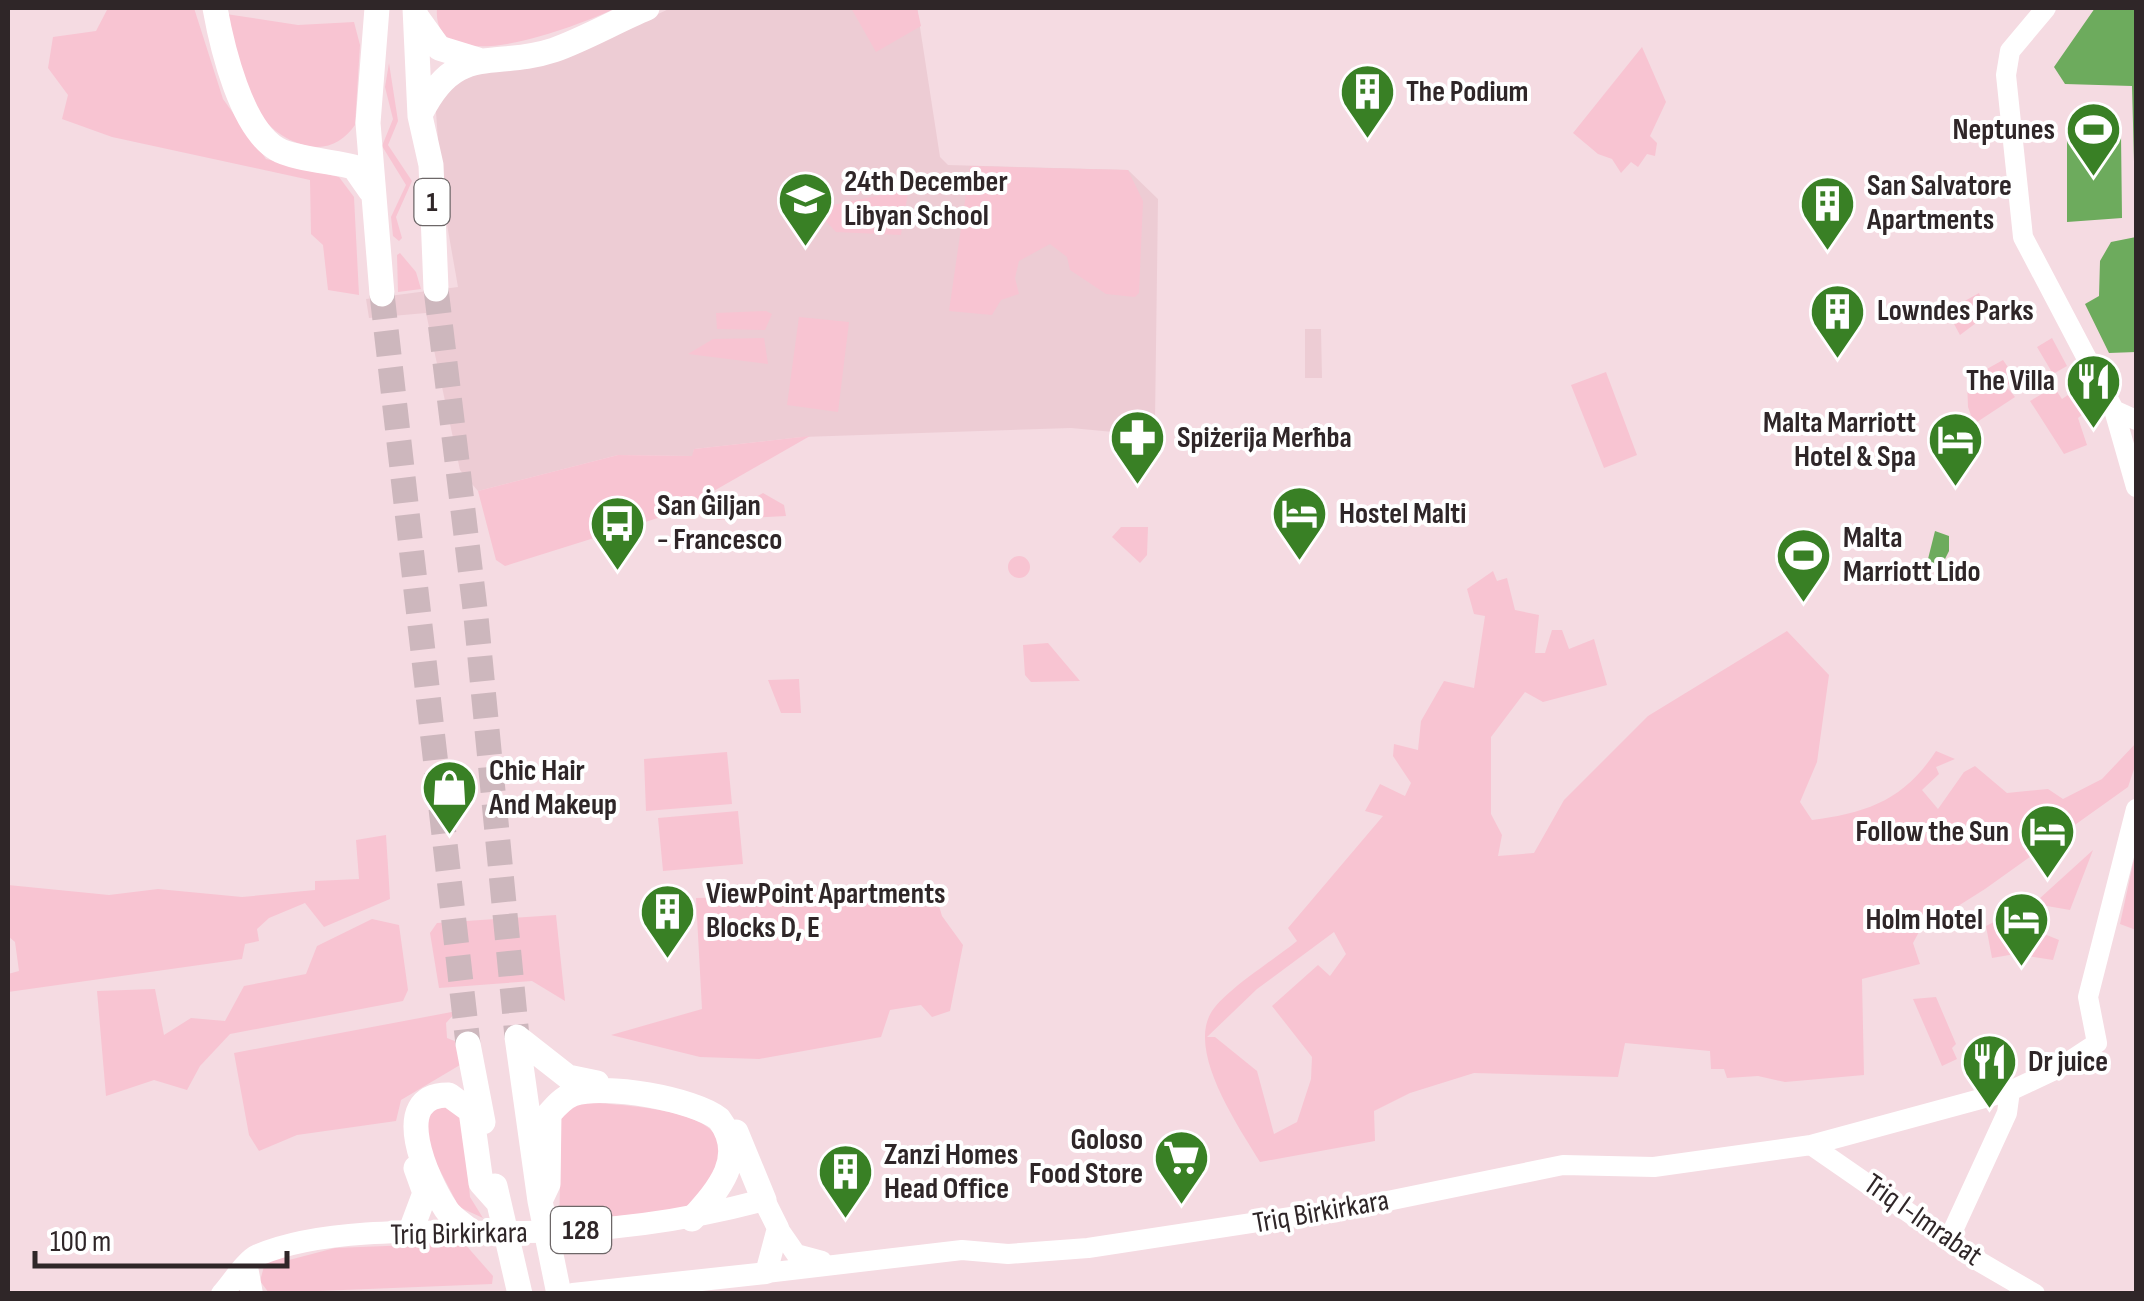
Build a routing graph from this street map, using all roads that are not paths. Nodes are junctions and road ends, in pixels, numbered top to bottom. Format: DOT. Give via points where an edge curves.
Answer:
graph roads {
  1 [pos="215,8"];
  2 [pos="647,8"];
  3 [pos="2046,8"];
  4 [pos="415,11"];
  5 [pos="375,16"];
  6 [pos="478,60"];
  7 [pos="420,116"];
  8 [pos="368,123"];
  9 [pos="307,155"];
  10 [pos="370,190"];
  11 [pos="436,289"];
  12 [pos="382,294"];
  13 [pos="2114,410"];
  14 [pos="2136,420"];
  15 [pos="2136,486"];
  16 [pos="2136,809"];
  17 [pos="2010,1091"];
  18 [pos="1811,1145"];
  19 [pos="764,1200"];
  20 [pos="540,1201"];
  21 [pos="498,1202"];
  22 [pos="692,1219"];
  23 [pos="778,1228"];
  24 [pos="470,1230"];
  25 [pos="410,1233"];
  26 [pos="1949,1239"];
  27 [pos="828,1263"];
  28 [pos="247,1266"];
  29 [pos="766,1273"];
  30 [pos="222,1294"];
  31 [pos="252,1294"];
  32 [pos="520,1294"];
  33 [pos="559,1294"];
  34 [pos="573,1294"];
  35 [pos="2035,1294"];
  1 -- 9 [label="highway" via="222,48 260,134 280,152"];
  2 -- 6 [label="highway" via="551,51"];
  3 -- 13 [label="main road" via="2010,51 2006,75 2023,238"];
  4 -- 6 [label="highway" via="439,48"];
  4 -- 7 [label="highway, 1"];
  5 -- 8 [label="highway, 1"];
  6 -- 7 [label="highway" via="436,83"];
  7 -- 11 [label="highway, 1" via="430,165"];
  8 -- 9 [label="highway" via="346,149"];
  8 -- 10 [label="highway, 1"];
  9 -- 10 [label="highway" via="354,167"];
  10 -- 12 [label="highway, 1"];
  13 -- 14 [label="main road"];
  13 -- 15 [label="main road"];
  16 -- 17 [label="main road, Triq Birkirkara" via="2088,997 2097,1043"];
  17 -- 18 [label="main road, Triq Birkirkara"];
  17 -- 26 [label="main road" via="2007,1112"];
  18 -- 26 [label="main road, Triq l-Imrabat"];
  18 -- 27 [label="main road, Triq Birkirkara / 128" via="1654,1167 1563,1164 1363,1206 1088,1248 962,1250"];
  19 -- 20 [label="highway" via="737,1134 715,1107 671,1091 568,1077 517,1038"];
  19 -- 22 [label="main road, Triq Birkirkara / 128"];
  19 -- 23 [label="main road"];
  20 -- 22 [label="highway" via="548,1184 549,1114 563,1099 588,1092 683,1100 719,1119 731,1151 724,1182"];
  20 -- 33 [label="highway"];
  21 -- 24 [label="highway" via="481,1183 471,1112 452,1096 430,1098 416,1114 415,1136 446,1210"];
  21 -- 25 [label="highway" via="468,1044 462,1067 406,1108 404,1136 425,1193"];
  21 -- 32 [label="highway"];
  22 -- 24 [label="main road, Triq Birkirkara / 128" via="569,1231"];
  23 -- 27 [label="main road" via="796,1254"];
  23 -- 29 [label="main road"];
  24 -- 25 [label="main road, Triq Birkirkara / 128"];
  25 -- 28 [label="main road, Triq Birkirkara / 128" via="329,1239 254,1256"];
  26 -- 35 [label="main road, Triq l-Imrabat"];
  27 -- 29 [label="main road, Triq Birkirkara / 128"];
  28 -- 30 [label="main road, Triq Birkirkara / 128"];
  28 -- 31 [label="main road"];
  29 -- 34 [label="main road, Triq Birkirkara / 128"];
}
